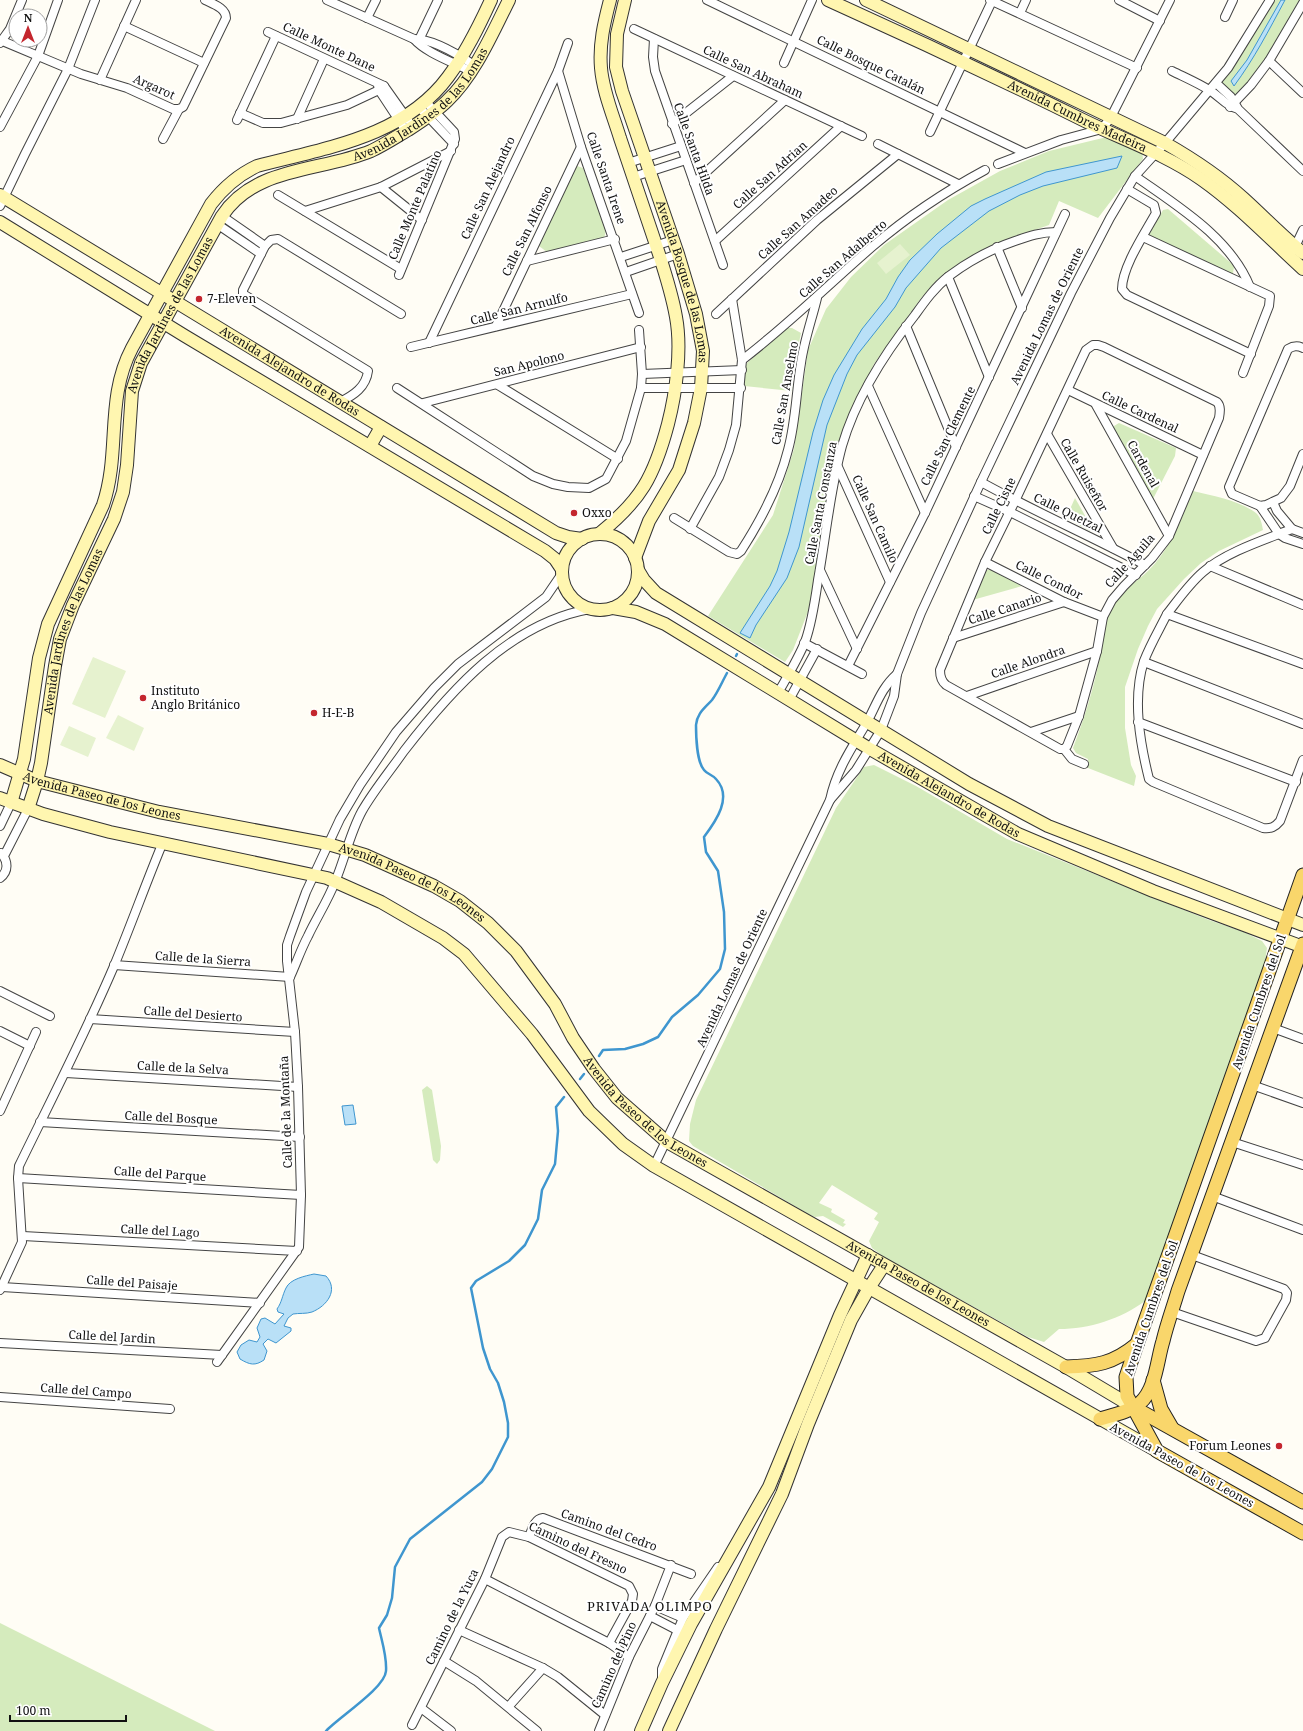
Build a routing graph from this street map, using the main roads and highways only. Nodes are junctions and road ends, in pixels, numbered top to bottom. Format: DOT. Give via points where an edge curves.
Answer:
graph roads {
  1 [pos="1303,876"];
  2 [pos="1303,946"];
  3 [pos="1137,1344"];
  4 [pos="1066,1367"];
  5 [pos="1152,1380"];
  6 [pos="1132,1407"];
  7 [pos="1100,1419"];
  8 [pos="1172,1429"];
  9 [pos="1303,1502"];
  10 [pos="1303,1533"];
  1 -- 3 [label="main road, Avenida Cumbres del Sol"];
  2 -- 5 [label="main road, Avenida Cumbres del Sol" via="1212,1196 1172,1312"];
  3 -- 4 [label="main road" via="1126,1354 1104,1364"];
  3 -- 6 [label="main road, Avenida Cumbres del Sol" via="1126,1382 1127,1396"];
  5 -- 6 [label="main road, Avenida Cumbres del Sol" via="1144,1399"];
  5 -- 8 [label="main road" via="1161,1409"];
  6 -- 7 [label="main road"];
  6 -- 8 [label="main road, Avenida Paseo de los Leones"];
  6 -- 10 [label="main road, Avenida Paseo de los Leones" via="1157,1451"];
  8 -- 9 [label="main road, Avenida Paseo de los Leones"];
}
